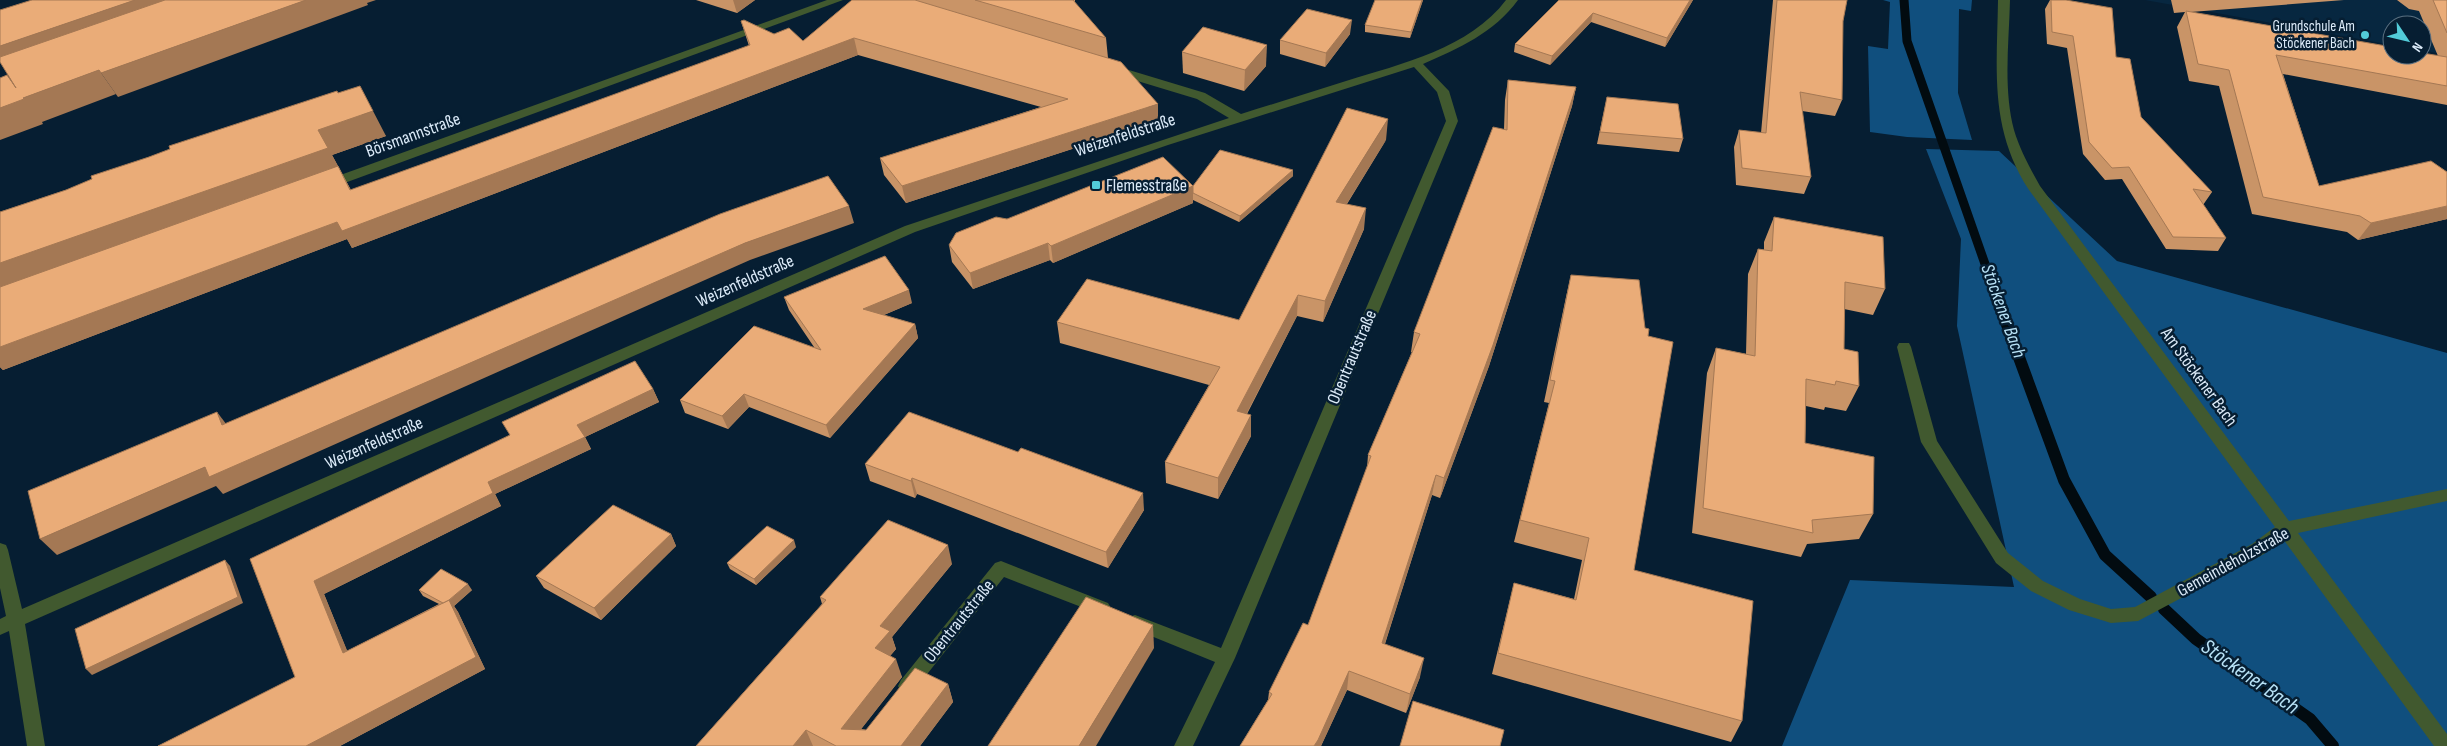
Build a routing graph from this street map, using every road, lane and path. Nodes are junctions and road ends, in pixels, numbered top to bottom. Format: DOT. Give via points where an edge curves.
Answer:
graph roads {
  1 [pos="837,0"];
  2 [pos="1512,0"];
  3 [pos="2004,0"];
  4 [pos="1416,63"];
  5 [pos="1107,68"];
  6 [pos="1239,118"];
  7 [pos="316,188"];
  8 [pos="1904,347"];
  9 [pos="2447,495"];
  10 [pos="2285,529"];
  11 [pos="0,550"];
  12 [pos="16,620"];
  13 [pos="0,627"];
  14 [pos="1226,658"];
  15 [pos="896,700"];
  16 [pos="36,746"];
  17 [pos="1183,746"];
  18 [pos="2445,746"];
  1 -- 7 [label="street, Börsmannstraße"];
  2 -- 4 [label="street, Weizenfeldstraße" via="1500,16 1464,41"];
  3 -- 10 [label="street, Am Stöckener Bach" via="2003,91 2006,121 2014,147 2034,187"];
  4 -- 6 [label="street, Weizenfeldstraße"];
  4 -- 14 [label="street, Obentrautstraße" via="1443,90 1452,120"];
  5 -- 6 [label="street" via="1202,96"];
  6 -- 12 [label="street, Weizenfeldstraße" via="910,229"];
  8 -- 10 [label="street, Gemeindeholzstraße" via="1930,442 2002,558 2037,586 2074,605 2110,616 2138,614 2258,549"];
  9 -- 10 [label="street, Gemeindeholzstraße"];
  10 -- 18 [label="street, Am Stöckener Bach"];
  11 -- 12 [label="street"];
  12 -- 13 [label="street, Weizenfeldstraße"];
  12 -- 16 [label="street"];
  14 -- 15 [label="street, Obentrautstraße" via="1001,568"];
  14 -- 17 [label="street, Obentrautstraße"];
}
